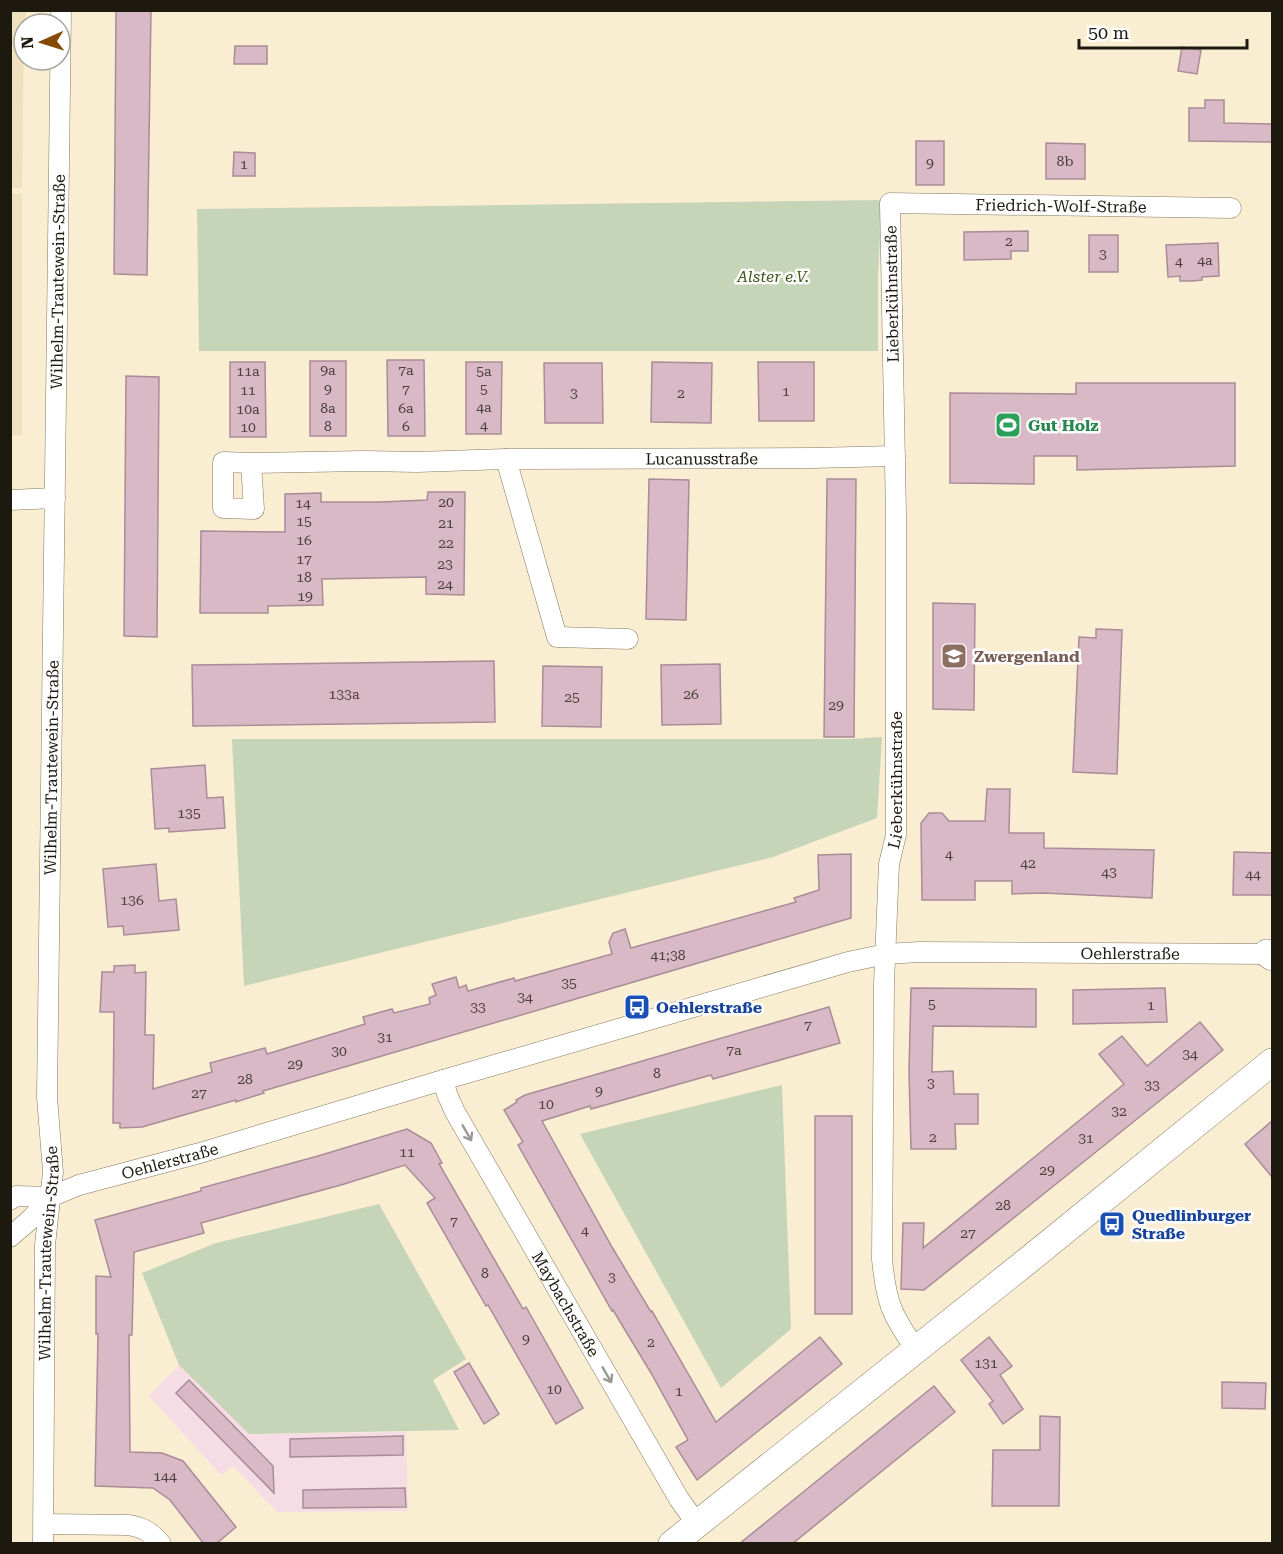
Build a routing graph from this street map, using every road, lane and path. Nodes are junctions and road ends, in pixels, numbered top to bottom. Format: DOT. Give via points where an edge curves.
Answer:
graph roads {
  1 [pos="61,10"];
  2 [pos="890,202"];
  3 [pos="1231,208"];
  4 [pos="895,456"];
  5 [pos="506,459"];
  6 [pos="251,463"];
  7 [pos="55,498"];
  8 [pos="10,500"];
  9 [pos="628,639"];
  10 [pos="886,954"];
  11 [pos="1271,955"];
  12 [pos="1272,1062"];
  13 [pos="443,1080"];
  14 [pos="50,1197"];
  15 [pos="10,1200"];
  16 [pos="10,1237"];
  17 [pos="916,1349"];
  18 [pos="44,1524"];
  19 [pos="697,1524"];
  20 [pos="43,1544"];
  21 [pos="161,1544"];
  22 [pos="672,1544"];
  1 -- 7 [label="street, Wilhelm-Trautewein-Straße"];
  2 -- 3 [label="street, Friedrich-Wolf-Straße"];
  2 -- 4 [label="street, Lieberkühnstraße"];
  4 -- 5 [label="street, Lucanusstraße"];
  4 -- 10 [label="street, Lieberkühnstraße" via="896,835 889,864"];
  5 -- 6 [label="street, Lucanusstraße"];
  5 -- 9 [label="street" via="557,637"];
  7 -- 8 [label="street"];
  7 -- 14 [label="street, Wilhelm-Trautewein-Straße" via="47,1097 54,1172"];
  10 -- 11 [label="street, Oehlerstraße"];
  10 -- 13 [label="street, Oehlerstraße"];
  10 -- 17 [label="street, Lieberkühnstraße" via="882,1259 890,1305"];
  12 -- 17 [label="main road"];
  13 -- 14 [label="street, Oehlerstraße" via="200,1154 79,1185"];
  13 -- 19 [label="street, Maybachstraße, one-way" via="455,1112"];
  14 -- 15 [label="street, Oehlerstraße" via="16,1196"];
  14 -- 16 [label="street, Oehlerstraße"];
  14 -- 18 [label="street, Wilhelm-Trautewein-Straße" via="45,1245"];
  17 -- 19 [label="main road"];
  18 -- 20 [label="street, Wilhelm-Trautewein-Straße"];
  18 -- 21 [label="street" via="142,1527"];
  19 -- 22 [label="main road"];
}
